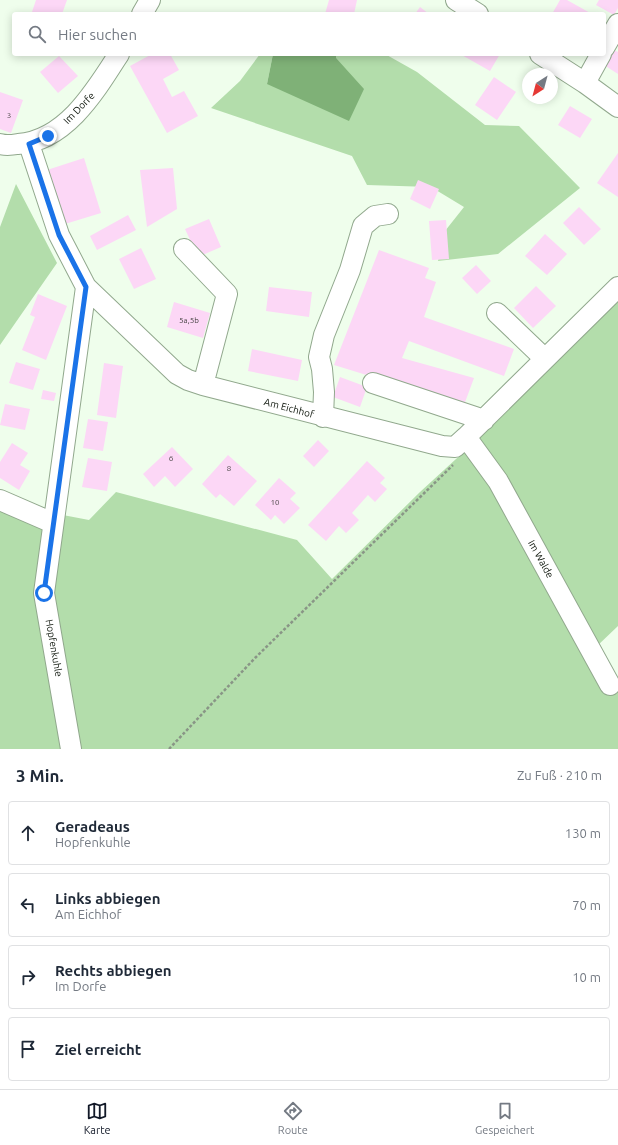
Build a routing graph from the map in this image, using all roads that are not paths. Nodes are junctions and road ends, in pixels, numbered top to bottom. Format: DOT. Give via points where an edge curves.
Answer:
graph roads {
  1 [pos="150,0"];
  2 [pos="456,0"];
  3 [pos="143,12"];
  4 [pos="475,12"];
  5 [pos="618,24"];
  6 [pos="606,45"];
  7 [pos="118,56"];
  8 [pos="543,56"];
  9 [pos="600,56"];
  10 [pos="585,83"];
  11 [pos="618,107"];
  12 [pos="0,144"];
  13 [pos="29,144"];
  14 [pos="388,214"];
  15 [pos="184,249"];
  16 [pos="86,287"];
  17 [pos="618,287"];
  18 [pos="498,313"];
  19 [pos="545,359"];
  20 [pos="373,384"];
  21 [pos="203,385"];
  22 [pos="323,417"];
  23 [pos="484,420"];
  24 [pos="461,442"];
  25 [pos="0,500"];
  26 [pos="53,523"];
  27 [pos="610,685"];
  28 [pos="71,749"];
  1 -- 3 [label="street"];
  2 -- 4 [label="street"];
  5 -- 6 [label="street"];
  7 -- 13 [label="street, Im Dorfe" via="94,92 69,120 48,136"];
  8 -- 10 [label="street"];
  9 -- 10 [label="street"];
  10 -- 11 [label="street"];
  12 -- 13 [label="street, Im Dorfe"];
  13 -- 16 [label="street, Am Eichhof" via="59,235"];
  14 -- 22 [label="street" via="375,216 363,226 350,270 324,335 318,357 324,392"];
  15 -- 21 [label="street" via="227,294"];
  16 -- 21 [label="street, Am Eichhof" via="177,374"];
  16 -- 26 [label="street, Hopfenkuhle"];
  17 -- 19 [label="street"];
  18 -- 19 [label="street"];
  19 -- 23 [label="street"];
  20 -- 23 [label="street"];
  21 -- 22 [label="street, Am Eichhof"];
  22 -- 24 [label="street, Am Eichhof" via="442,446"];
  23 -- 24 [label="street"];
  24 -- 27 [label="street, Im Walde" via="498,481"];
  25 -- 26 [label="street"];
  26 -- 28 [label="street, Hopfenkuhle" via="44,593"];
}
